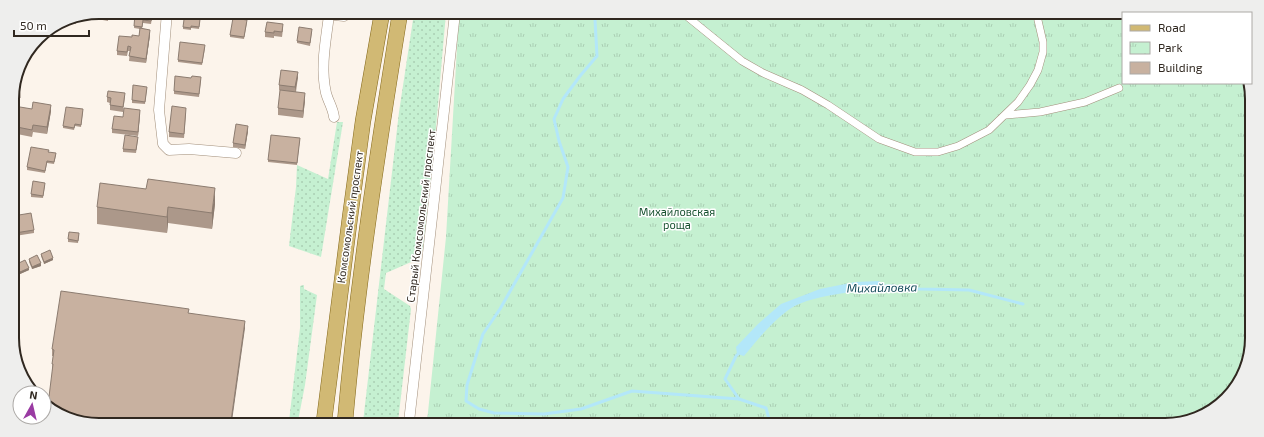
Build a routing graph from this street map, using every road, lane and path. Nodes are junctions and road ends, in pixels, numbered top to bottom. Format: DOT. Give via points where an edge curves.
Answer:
graph roads {
  1 [pos="166,19"];
  2 [pos="329,19"];
  3 [pos="381,19"];
  4 [pos="399,19"];
  5 [pos="455,19"];
  6 [pos="690,19"];
  7 [pos="1038,19"];
  8 [pos="1119,88"];
  9 [pos="1006,115"];
  10 [pos="334,117"];
  11 [pos="236,153"];
  12 [pos="324,418"];
  13 [pos="345,418"];
  14 [pos="409,418"];
  1 -- 11 [label="street" via="159,110 163,144 169,150"];
  2 -- 10 [label="street" via="323,65 326,93"];
  3 -- 12 [label="main road, Комсомольский проспект" via="363,121"];
  4 -- 13 [label="main road, Комсомольский проспект" via="377,155"];
  5 -- 14 [label="street, Старый Комсомольский проспект"];
  6 -- 9 [label="street" via="742,61 802,90 879,139 915,152 938,152 958,146 989,130"];
  7 -- 9 [label="street" via="1043,42 1038,70 1018,102"];
  8 -- 9 [label="street" via="1085,102 1040,112"];
}
